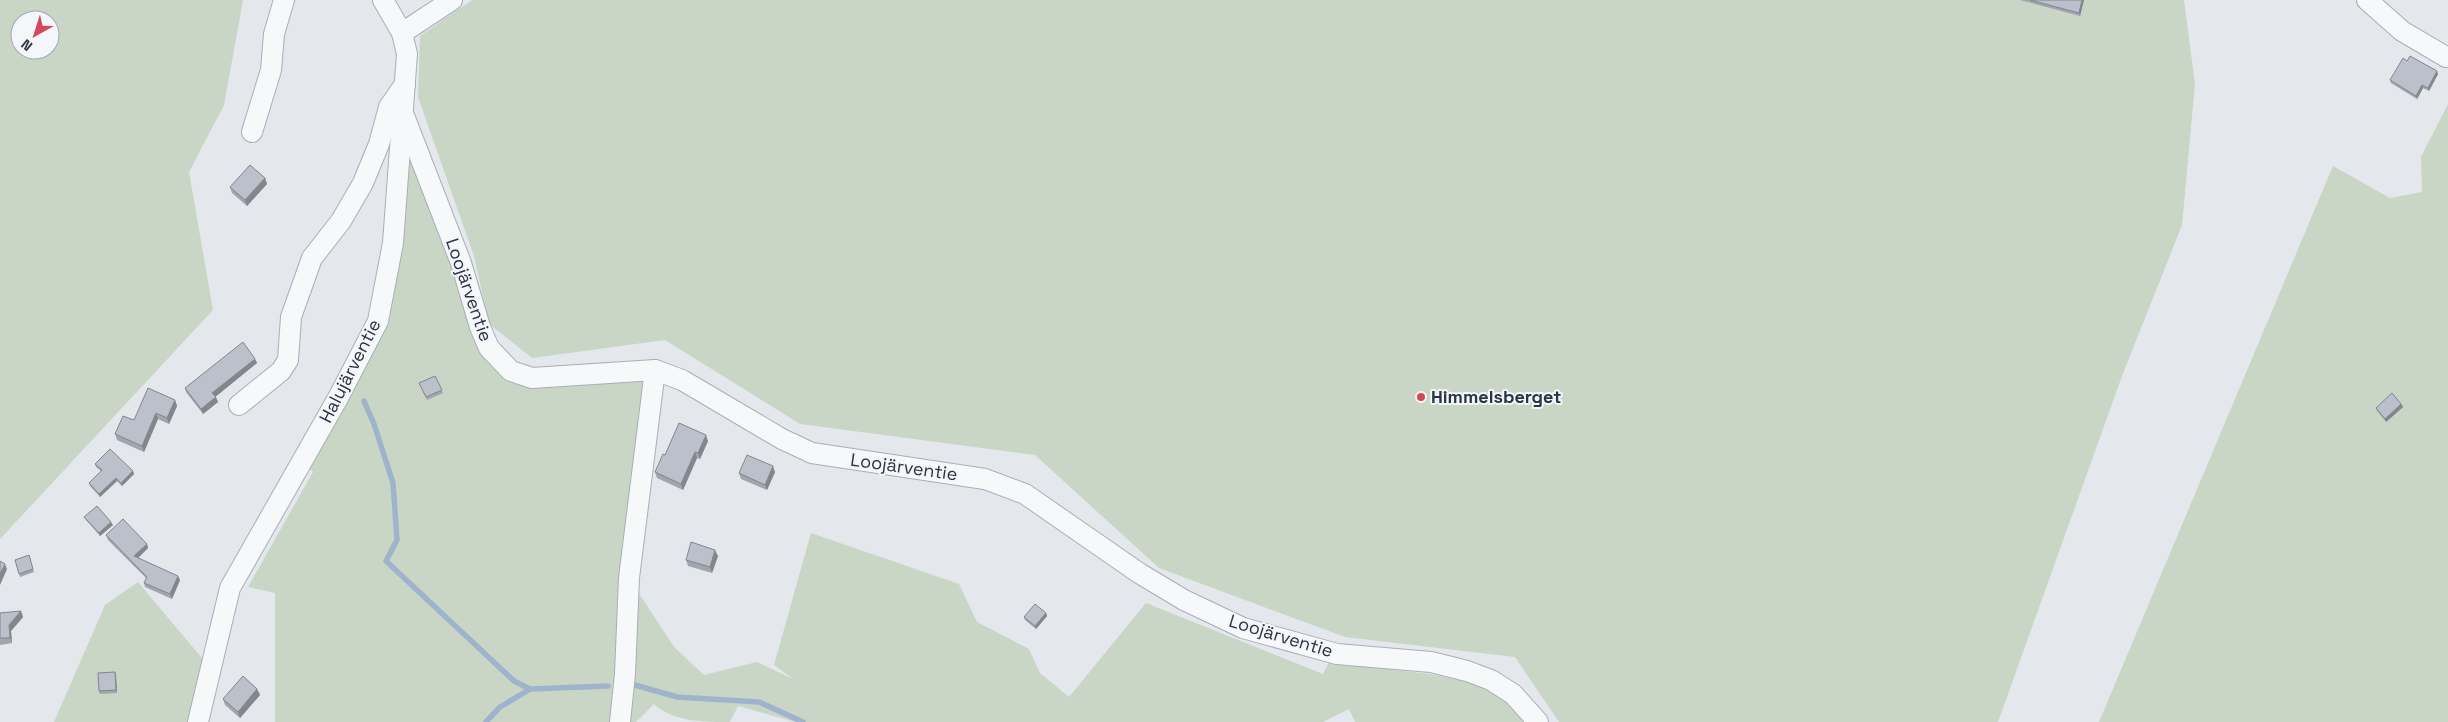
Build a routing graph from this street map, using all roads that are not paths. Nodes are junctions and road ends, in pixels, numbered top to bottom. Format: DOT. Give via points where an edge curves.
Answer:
graph roads {
  1 [pos="284,0"];
  2 [pos="384,0"];
  3 [pos="452,0"];
  4 [pos="2367,0"];
  5 [pos="402,33"];
  6 [pos="2446,58"];
  7 [pos="406,82"];
  8 [pos="404,112"];
  9 [pos="252,132"];
  10 [pos="655,370"];
  11 [pos="239,405"];
  12 [pos="198,722"];
  13 [pos="620,722"];
  14 [pos="1538,722"];
  1 -- 9 [label="street" via="274,34 271,70"];
  2 -- 5 [label="street, Halujärventie"];
  3 -- 5 [label="street"];
  4 -- 6 [label="street" via="2402,31"];
  5 -- 7 [label="street, Halujärventie" via="407,54"];
  7 -- 8 [label="street, Halujärventie"];
  7 -- 11 [label="street" via="389,107 379,144 363,183 341,221 312,258 291,317 288,360 281,371"];
  8 -- 10 [label="street, Loojärventie" via="461,263 480,327 489,348 511,371 532,378"];
  8 -- 12 [label="street, Halujärventie" via="393,243 378,321 230,588"];
  10 -- 13 [label="street" via="629,578"];
  10 -- 14 [label="street, Loojärventie" via="682,380 782,440 812,453 985,479 1025,494 1139,573 1184,600 1243,628 1337,654 1431,662 1466,671 1491,680 1513,694"];
}
